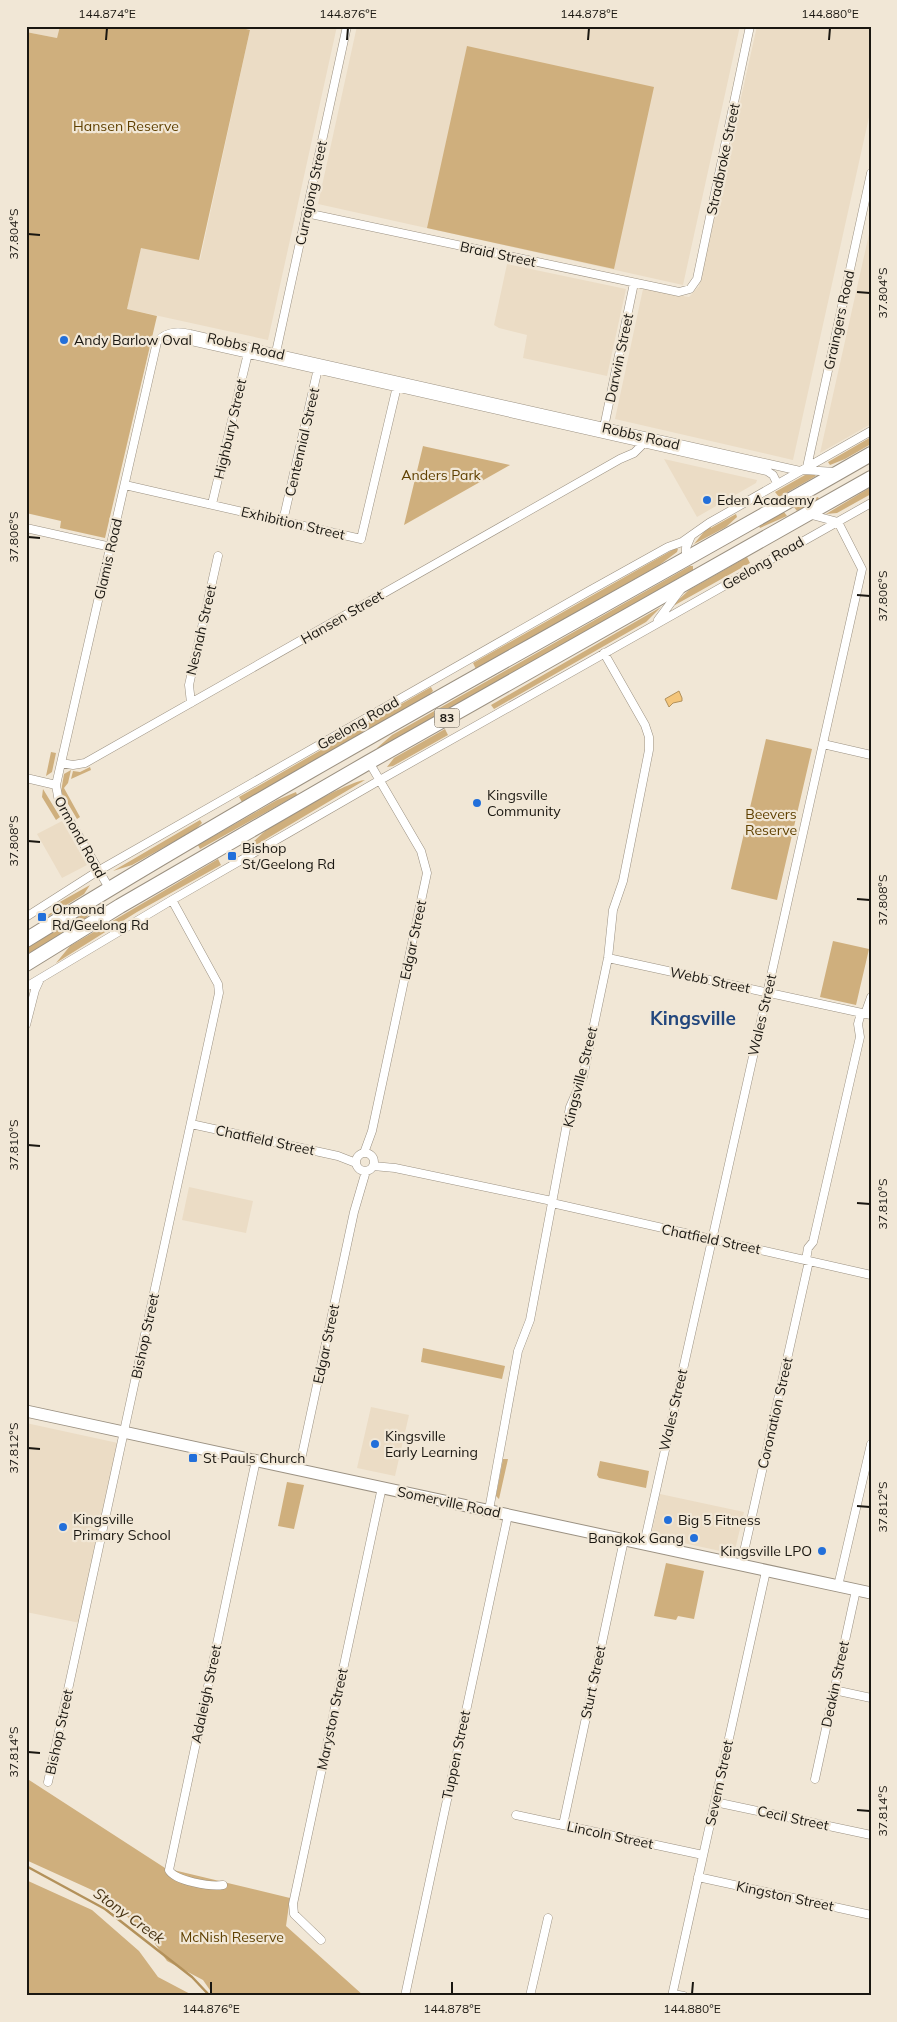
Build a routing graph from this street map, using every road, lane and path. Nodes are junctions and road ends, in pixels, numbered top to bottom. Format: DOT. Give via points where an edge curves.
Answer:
graph roads {
  1 [pos="347,26"];
  2 [pos="750,26"];
  3 [pos="871,173"];
  4 [pos="306,213"];
  5 [pos="634,283"];
  6 [pos="690,289"];
  7 [pos="164,336"];
  8 [pos="248,353"];
  9 [pos="275,356"];
  10 [pos="319,366"];
  11 [pos="397,384"];
  12 [pos="604,431"];
  13 [pos="871,431"];
  14 [pos="635,438"];
  15 [pos="647,441"];
  16 [pos="869,457"];
  17 [pos="620,459"];
  18 [pos="803,469"];
  19 [pos="838,472"];
  20 [pos="871,478"];
  21 [pos="777,483"];
  22 [pos="125,485"];
  23 [pos="871,503"];
  24 [pos="212,504"];
  25 [pos="808,514"];
  26 [pos="283,521"];
  27 [pos="838,522"];
  28 [pos="26,528"];
  29 [pos="692,534"];
  30 [pos="111,547"];
  31 [pos="218,556"];
  32 [pos="686,558"];
  33 [pos="713,567"];
  34 [pos="687,582"];
  35 [pos="655,624"];
  36 [pos="604,653"];
  37 [pos="191,703"];
  38 [pos="359,744"];
  39 [pos="823,744"];
  40 [pos="871,755"];
  41 [pos="369,762"];
  42 [pos="61,763"];
  43 [pos="26,778"];
  44 [pos="380,780"];
  45 [pos="56,785"];
  46 [pos="98,871"];
  47 [pos="109,888"];
  48 [pos="172,900"];
  49 [pos="120,906"];
  50 [pos="26,917"];
  51 [pos="26,940"];
  52 [pos="608,958"];
  53 [pos="26,964"];
  54 [pos="40,979"];
  55 [pos="26,987"];
  56 [pos="766,992"];
  57 [pos="871,997"];
  58 [pos="865,1014"];
  59 [pos="26,1025"];
  60 [pos="191,1124"];
  61 [pos="365,1162"];
  62 [pos="552,1202"];
  63 [pos="712,1239"];
  64 [pos="808,1260"];
  65 [pos="871,1275"];
  66 [pos="26,1411"];
  67 [pos="124,1432"];
  68 [pos="871,1444"];
  69 [pos="256,1460"];
  70 [pos="298,1469"];
  71 [pos="382,1487"];
  72 [pos="488,1510"];
  73 [pos="508,1515"];
  74 [pos="624,1540"];
  75 [pos="644,1544"];
  76 [pos="741,1565"];
  77 [pos="766,1571"];
  78 [pos="838,1586"];
  79 [pos="856,1590"];
  80 [pos="871,1593"];
  81 [pos="834,1690"];
  82 [pos="871,1698"];
  83 [pos="816,1779"];
  84 [pos="48,1782"];
  85 [pos="715,1802"];
  86 [pos="516,1815"];
  87 [pos="563,1825"];
  88 [pos="871,1835"];
  89 [pos="703,1855"];
  90 [pos="698,1877"];
  91 [pos="223,1885"];
  92 [pos="871,1915"];
  93 [pos="548,1918"];
  94 [pos="322,1940"];
  95 [pos="672,1995"];
  96 [pos="405,1996"];
  97 [pos="530,1996"];
  98 [pos="684,1996"];
  1 -- 4 [label="street, Currajong Street"];
  2 -- 6 [label="street, Stradbroke Street" via="697,279"];
  3 -- 18 [label="street, Graingers Road"];
  4 -- 5 [label="street, Braid Street"];
  4 -- 9 [label="street, Currajong Street"];
  5 -- 6 [label="street, Braid Street" via="679,292"];
  5 -- 12 [label="street, Darwin Street"];
  7 -- 8 [label="street, Robbs Road"];
  7 -- 9 [label="street, Robbs Road" via="181,332"];
  7 -- 22 [label="street, Glamis Road" via="158,342"];
  8 -- 9 [label="street, Robbs Road"];
  8 -- 24 [label="street, Highbury Street"];
  9 -- 10 [label="street, Robbs Road"];
  10 -- 11 [label="street, Robbs Road"];
  10 -- 26 [label="street, Centennial Street"];
  11 -- 12 [label="street, Robbs Road"];
  11 -- 26 [label="street, Exhibition Street" via="361,539"];
  12 -- 14 [label="street, Robbs Road"];
  13 -- 18 [label="street, Geelong Road"];
  14 -- 15 [label="street, Robbs Road"];
  14 -- 17 [label="street, Hansen Street"];
  15 -- 17 [label="street, Hansen Street" via="634,453"];
  15 -- 18 [label="street, Robbs Road"];
  15 -- 21 [label="street, Robbs Road" via="767,471"];
  16 -- 19 [label="highway, Geelong Road / 83"];
  17 -- 37 [label="street, Hansen Street"];
  18 -- 19 [label="street"];
  18 -- 21 [label="street, Geelong Road"];
  19 -- 32 [label="highway, Geelong Road / 83"];
  20 -- 25 [label="highway, Geelong Road / 83"];
  21 -- 29 [label="street, Geelong Road"];
  22 -- 24 [label="street, Exhibition Street"];
  22 -- 30 [label="street, Glamis Road"];
  23 -- 27 [label="street, Geelong Road"];
  24 -- 26 [label="street, Exhibition Street"];
  25 -- 27 [label="street"];
  25 -- 33 [label="highway, Geelong Road / 83"];
  27 -- 35 [label="street, Geelong Road"];
  27 -- 39 [label="street, Wales Street" via="862,569"];
  28 -- 30 [label="street"];
  29 -- 32 [label="street"];
  29 -- 46 [label="street, Geelong Road"];
  30 -- 42 [label="street, Glamis Road"];
  31 -- 37 [label="street, Nesnah Street" via="188,685"];
  32 -- 33 [label="highway"];
  32 -- 38 [label="highway, Geelong Road / 83"];
  33 -- 34 [label="highway, Geelong Road / 83"];
  34 -- 35 [label="street, Geelong Road"];
  34 -- 41 [label="highway, Geelong Road / 83"];
  35 -- 36 [label="street, Geelong Road"];
  36 -- 44 [label="street, Geelong Road"];
  36 -- 52 [label="street, Kingsville Street" via="645,726 649,740 623,881 613,910"];
  37 -- 42 [label="street, Hansen Street" via="85,763"];
  38 -- 41 [label="highway"];
  38 -- 47 [label="highway, Geelong Road / 83"];
  39 -- 40 [label="street"];
  39 -- 56 [label="street, Wales Street"];
  41 -- 44 [label="street, Edgar Street"];
  41 -- 49 [label="highway, Geelong Road / 83"];
  42 -- 45 [label="street, Glamis Road"];
  43 -- 45 [label="street, Ormond Road"];
  44 -- 48 [label="street, Geelong Road"];
  44 -- 61 [label="street, Edgar Street" via="421,851 427,873"];
  45 -- 46 [label="street, Ormond Road" via="57,798"];
  46 -- 47 [label="street, Ormond Road"];
  46 -- 50 [label="street, Geelong Road"];
  47 -- 49 [label="highway"];
  47 -- 51 [label="highway, Geelong Road / 83"];
  48 -- 54 [label="street, Geelong Road"];
  48 -- 60 [label="street, Bishop Street" via="219,991"];
  49 -- 53 [label="highway, Geelong Road / 83"];
  52 -- 56 [label="street, Webb Street"];
  52 -- 62 [label="street, Kingsville Street" via="583,1077 570,1109"];
  54 -- 55 [label="street, Geelong Road"];
  54 -- 59 [label="street"];
  56 -- 58 [label="street, Webb Street"];
  56 -- 63 [label="street, Wales Street"];
  57 -- 58 [label="street, Coronation Street"];
  58 -- 64 [label="street, Coronation Street" via="858,1024 860,1037 813,1242 808,1248"];
  60 -- 61 [label="street, Chatfield Street"];
  60 -- 67 [label="street, Bishop Street"];
  61 -- 62 [label="street, Chatfield Street"];
  61 -- 70 [label="street, Edgar Street"];
  62 -- 63 [label="street, Chatfield Street"];
  62 -- 72 [label="street, Kingsville Street" via="529,1323 518,1351"];
  63 -- 64 [label="street, Chatfield Street"];
  63 -- 75 [label="street, Wales Street"];
  64 -- 65 [label="street, Chatfield Street"];
  64 -- 76 [label="street, Coronation Street"];
  66 -- 67 [label="main road, Somerville Road"];
  67 -- 69 [label="main road, Somerville Road"];
  67 -- 84 [label="street, Bishop Street"];
  68 -- 78 [label="street"];
  69 -- 70 [label="main road, Somerville Road"];
  69 -- 91 [label="street, Adaleigh Street" via="169,1870 172,1876 181,1879"];
  70 -- 71 [label="main road, Somerville Road"];
  71 -- 72 [label="main road, Somerville Road"];
  71 -- 94 [label="street, Maryston Street" via="293,1904 294,1914"];
  72 -- 73 [label="main road, Somerville Road"];
  73 -- 74 [label="main road, Somerville Road"];
  73 -- 96 [label="street, Tuppen Street"];
  74 -- 75 [label="main road, Somerville Road"];
  74 -- 87 [label="street, Sturt Street"];
  75 -- 76 [label="main road, Somerville Road"];
  76 -- 77 [label="main road, Somerville Road"];
  77 -- 78 [label="main road, Somerville Road"];
  77 -- 85 [label="street, Severn Street"];
  78 -- 79 [label="main road, Somerville Road"];
  79 -- 80 [label="main road, Somerville Road"];
  79 -- 81 [label="street, Deakin Street"];
  81 -- 82 [label="street"];
  81 -- 83 [label="street, Deakin Street"];
  85 -- 88 [label="street, Cecil Street"];
  85 -- 89 [label="street, Severn Street"];
  86 -- 87 [label="street, Lincoln Street"];
  87 -- 89 [label="street, Lincoln Street"];
  89 -- 90 [label="street, Severn Street"];
  90 -- 92 [label="street, Kingston Street"];
  90 -- 95 [label="street, Severn Street"];
  93 -- 97 [label="street"];
  95 -- 98 [label="street"];
}
